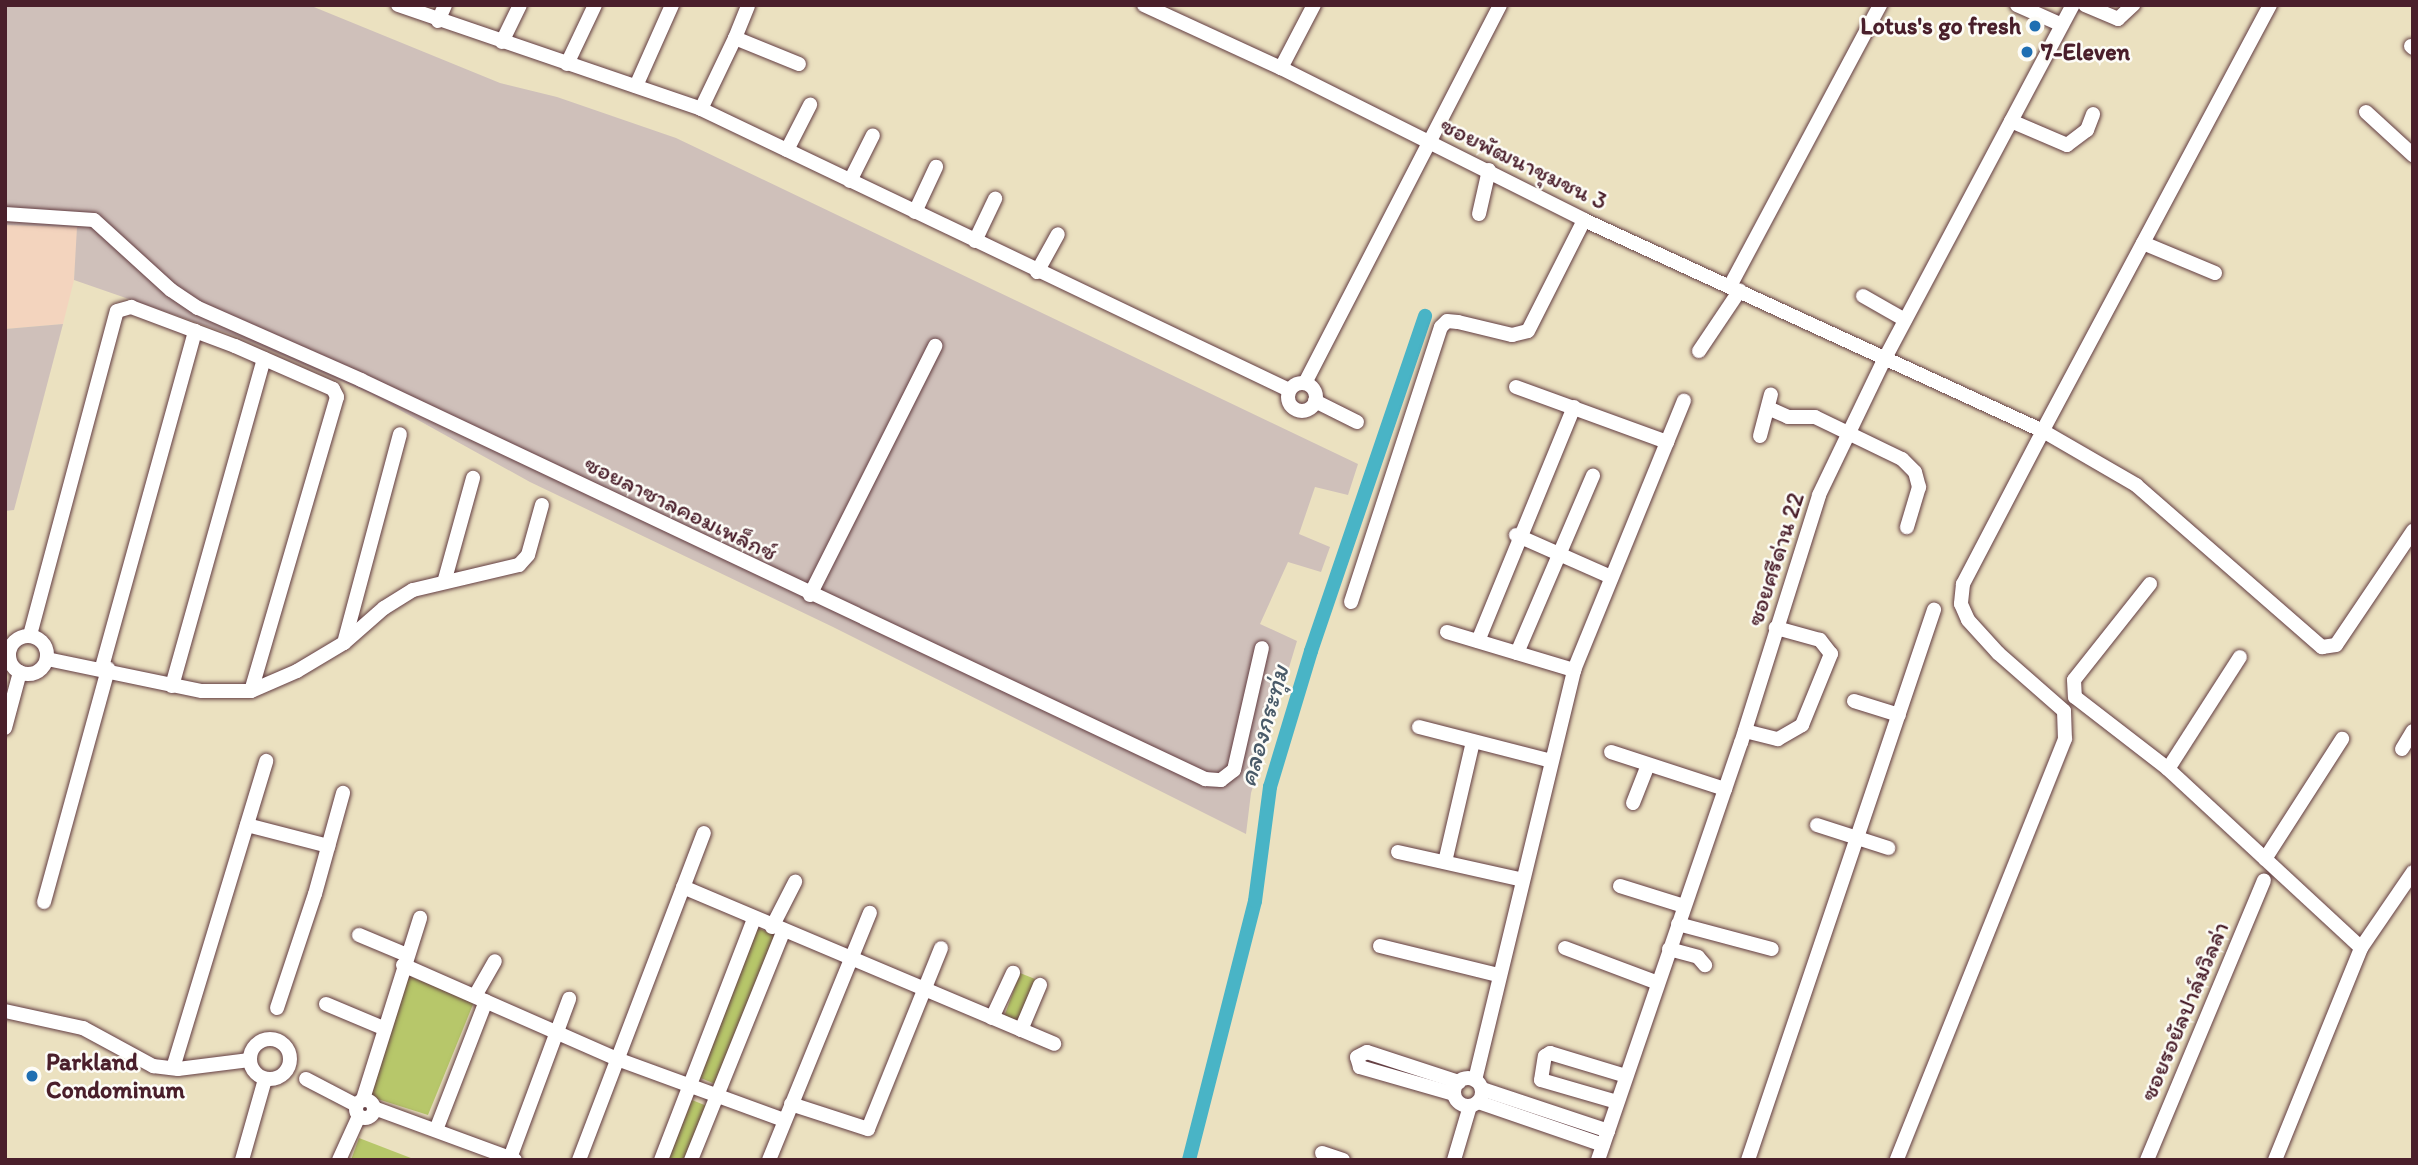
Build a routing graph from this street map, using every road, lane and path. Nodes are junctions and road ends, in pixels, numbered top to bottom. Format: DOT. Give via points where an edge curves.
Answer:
graph roads {
  1 [pos="398,5"];
  2 [pos="444,5"];
  3 [pos="520,5"];
  4 [pos="595,5"];
  5 [pos="672,5"];
  6 [pos="1144,5"];
  7 [pos="1314,5"];
  8 [pos="1500,5"];
  9 [pos="1880,5"];
  10 [pos="2017,5"];
  11 [pos="2073,5"];
  12 [pos="2085,5"];
  13 [pos="2133,5"];
  14 [pos="2270,5"];
  15 [pos="748,6"];
  16 [pos="438,20"];
  17 [pos="2062,25"];
  18 [pos="735,38"];
  19 [pos="502,42"];
  20 [pos="567,64"];
  21 [pos="799,64"];
  22 [pos="1281,68"];
  23 [pos="636,86"];
  24 [pos="810,105"];
  25 [pos="701,109"];
  26 [pos="2366,112"];
  27 [pos="2093,114"];
  28 [pos="2011,121"];
  29 [pos="873,135"];
  30 [pos="1429,142"];
  31 [pos="787,150"];
  32 [pos="2413,155"];
  33 [pos="936,167"];
  34 [pos="1489,170"];
  35 [pos="850,181"];
  36 [pos="995,199"];
  37 [pos="915,212"];
  38 [pos="5,214"];
  39 [pos="1479,214"];
  40 [pos="1584,219"];
  41 [pos="1058,233"];
  42 [pos="975,241"];
  43 [pos="2143,243"];
  44 [pos="1037,272"];
  45 [pos="2215,273"];
  46 [pos="1735,288"];
  47 [pos="1863,296"];
  48 [pos="1905,320"];
  49 [pos="195,331"];
  50 [pos="935,346"];
  51 [pos="1699,351"];
  52 [pos="264,359"];
  53 [pos="1884,360"];
  54 [pos="1305,383"];
  55 [pos="1516,387"];
  56 [pos="1289,390"];
  57 [pos="1315,401"];
  58 [pos="1684,401"];
  59 [pos="1574,407"];
  60 [pos="1357,422"];
  61 [pos="2043,431"];
  62 [pos="1849,432"];
  63 [pos="400,434"];
  64 [pos="1760,436"];
  65 [pos="1667,442"];
  66 [pos="1593,476"];
  67 [pos="473,478"];
  68 [pos="542,505"];
  69 [pos="1907,527"];
  70 [pos="2413,531"];
  71 [pos="1519,536"];
  72 [pos="1559,554"];
  73 [pos="1611,577"];
  74 [pos="445,579"];
  75 [pos="2150,584"];
  76 [pos="810,596"];
  77 [pos="1351,602"];
  78 [pos="1934,610"];
  79 [pos="1776,628"];
  80 [pos="1447,632"];
  81 [pos="30,635"];
  82 [pos="1478,641"];
  83 [pos="344,643"];
  84 [pos="1262,648"];
  85 [pos="1517,653"];
  86 [pos="2240,657"];
  87 [pos="47,659"];
  88 [pos="105,668"];
  89 [pos="1574,670"];
  90 [pos="20,672"];
  91 [pos="172,686"];
  92 [pos="251,691"];
  93 [pos="1854,701"];
  94 [pos="1899,715"];
  95 [pos="1419,727"];
  96 [pos="5,728"];
  97 [pos="1745,731"];
  98 [pos="2413,732"];
  99 [pos="2342,739"];
  100 [pos="1473,742"];
  101 [pos="2402,749"];
  102 [pos="1611,752"];
  103 [pos="266,761"];
  104 [pos="1551,761"];
  105 [pos="1648,765"];
  106 [pos="2168,769"];
  107 [pos="1725,789"];
  108 [pos="343,793"];
  109 [pos="1633,803"];
  110 [pos="247,825"];
  111 [pos="1816,825"];
  112 [pos="704,833"];
  113 [pos="1858,838"];
  114 [pos="328,846"];
  115 [pos="1888,848"];
  116 [pos="1398,852"];
  117 [pos="2265,859"];
  118 [pos="1445,862"];
  119 [pos="2413,872"];
  120 [pos="1523,880"];
  121 [pos="2263,880"];
  122 [pos="795,882"];
  123 [pos="1620,886"];
  124 [pos="683,887"];
  125 [pos="44,902"];
  126 [pos="1684,906"];
  127 [pos="870,913"];
  128 [pos="419,918"];
  129 [pos="754,919"];
  130 [pos="1678,924"];
  131 [pos="778,930"];
  132 [pos="359,935"];
  133 [pos="1380,946"];
  134 [pos="941,948"];
  135 [pos="1565,948"];
  136 [pos="1772,948"];
  137 [pos="2361,948"];
  138 [pos="1669,949"];
  139 [pos="405,960"];
  140 [pos="848,960"];
  141 [pos="495,961"];
  142 [pos="1705,965"];
  143 [pos="1013,973"];
  144 [pos="1498,975"];
  145 [pos="1658,983"];
  146 [pos="1040,985"];
  147 [pos="924,990"];
  148 [pos="481,999"];
  149 [pos="569,999"];
  150 [pos="326,1004"];
  151 [pos="277,1009"];
  152 [pos="5,1011"];
  153 [pos="992,1018"];
  154 [pos="383,1028"];
  155 [pos="1021,1031"];
  156 [pos="557,1032"];
  157 [pos="1054,1044"];
  158 [pos="617,1059"];
  159 [pos="249,1060"];
  160 [pos="173,1068"];
  161 [pos="1626,1076"];
  162 [pos="265,1079"];
  163 [pos="306,1079"];
  164 [pos="691,1083"];
  165 [pos="1456,1088"];
  166 [pos="718,1094"];
  167 [pos="1476,1094"];
  168 [pos="1617,1102"];
  169 [pos="791,1104"];
  170 [pos="363,1107"];
  171 [pos="784,1120"];
  172 [pos="436,1130"];
  173 [pos="1606,1138"];
  174 [pos="1322,1153"];
  175 [pos="513,1159"];
  176 [pos="242,1160"];
  177 [pos="339,1160"];
  178 [pos="579,1160"];
  179 [pos="661,1160"];
  180 [pos="691,1160"];
  181 [pos="769,1160"];
  182 [pos="1343,1160"];
  183 [pos="1454,1160"];
  184 [pos="1598,1160"];
  185 [pos="1748,1160"];
  186 [pos="1897,1160"];
  187 [pos="2147,1160"];
  188 [pos="2275,1160"];
  1 -- 16 [label="street"];
  2 -- 16 [label="street"];
  3 -- 19 [label="street"];
  4 -- 20 [label="street"];
  5 -- 23 [label="street"];
  6 -- 22 [label="street, ซอยพัฒนาชุมชน 3"];
  7 -- 22 [label="street"];
  8 -- 30 [label="street"];
  9 -- 46 [label="street"];
  10 -- 17 [label="street"];
  11 -- 17 [label="street, ซอยศรีด่าน 22"];
  12 -- 13 [label="street" via="2118,19"];
  14 -- 43 [label="street"];
  15 -- 18 [label="street"];
  16 -- 19 [label="street"];
  17 -- 28 [label="street, ซอยศรีด่าน 22"];
  18 -- 21 [label="street"];
  18 -- 25 [label="street"];
  19 -- 20 [label="street"];
  20 -- 23 [label="street"];
  22 -- 30 [label="street, ซอยพัฒนาชุมชน 3"];
  23 -- 25 [label="street"];
  24 -- 31 [label="street"];
  25 -- 31 [label="street"];
  26 -- 32 [label="street"];
  27 -- 28 [label="street" via="2077,142 2067,145"];
  28 -- 48 [label="street, ซอยศรีด่าน 22"];
  29 -- 35 [label="street"];
  30 -- 34 [label="street, ซอยพัฒนาชุมชน 3"];
  30 -- 54 [label="street"];
  31 -- 35 [label="street"];
  33 -- 37 [label="street"];
  34 -- 39 [label="street"];
  34 -- 40 [label="street, ซอยพัฒนาชุมชน 3"];
  35 -- 37 [label="street"];
  36 -- 42 [label="street"];
  37 -- 42 [label="street"];
  38 -- 76 [label="street, ซอยลาซาลคอมเพล็กซ์" via="94,220 171,290 198,308 373,386"];
  40 -- 46 [label="street, ซอยพัฒนาชุมชน 3"];
  40 -- 77 [label="street" via="1528,331 1512,335 1447,321 1441,327"];
  41 -- 44 [label="street"];
  42 -- 44 [label="street"];
  43 -- 45 [label="street"];
  43 -- 61 [label="street"];
  44 -- 56 [label="street"];
  46 -- 51 [label="street"];
  46 -- 53 [label="street, ซอยพัฒนาชุมชน 3"];
  47 -- 48 [label="street"];
  48 -- 53 [label="street, ซอยศรีด่าน 22"];
  49 -- 52 [label="street"];
  49 -- 81 [label="street" via="131,307 117,311"];
  49 -- 88 [label="street"];
  50 -- 76 [label="street"];
  52 -- 91 [label="street"];
  52 -- 92 [label="street" via="333,389 338,397"];
  53 -- 61 [label="street, ซอยพัฒนาชุมชน 3"];
  53 -- 62 [label="street, ซอยศรีด่าน 22"];
  54 -- 56 [label="street"];
  54 -- 57 [label="street" via="1312,388"];
  55 -- 59 [label="street"];
  56 -- 57 [label="street" via="1289,404 1296,410 1309,409"];
  57 -- 60 [label="street"];
  58 -- 65 [label="street"];
  59 -- 65 [label="street"];
  59 -- 71 [label="street"];
  61 -- 70 [label="street, ซอยพัฒนาชุมชน 3" via="2136,485 2322,646 2336,645"];
  61 -- 186 [label="street" via="1963,584 1961,604 1968,620 1998,653 2064,711 2066,739"];
  62 -- 64 [label="street" via="1815,417 1788,417 1770,401"];
  62 -- 69 [label="street" via="1902,459 1915,472 1919,487"];
  62 -- 79 [label="street, ซอยศรีด่าน 22" via="1819,495"];
  63 -- 83 [label="street"];
  65 -- 73 [label="street"];
  66 -- 72 [label="street"];
  67 -- 74 [label="street"];
  68 -- 74 [label="street" via="524,561 507,570"];
  71 -- 72 [label="street"];
  71 -- 82 [label="street"];
  72 -- 73 [label="street"];
  72 -- 85 [label="street"];
  73 -- 89 [label="street"];
  74 -- 83 [label="street" via="400,598"];
  75 -- 106 [label="street" via="2072,688 2075,697"];
  76 -- 84 [label="street, ซอยลาซาลคอมเพล็กซ์" via="1205,779 1221,780 1234,770"];
  78 -- 94 [label="street"];
  79 -- 97 [label="street, ซอยศรีด่าน 22"];
  79 -- 97 [label="street" via="1820,640 1831,654 1802,725 1778,738"];
  80 -- 82 [label="street"];
  81 -- 87 [label="street" via="42,641"];
  81 -- 90 [label="street" via="18,638 10,647 10,659"];
  82 -- 85 [label="street"];
  83 -- 92 [label="street"];
  85 -- 89 [label="street"];
  86 -- 106 [label="street"];
  87 -- 88 [label="street"];
  87 -- 90 [label="street" via="37,672"];
  88 -- 91 [label="street"];
  88 -- 125 [label="street"];
  89 -- 104 [label="street"];
  90 -- 96 [label="street"];
  91 -- 92 [label="street" via="226,693"];
  93 -- 94 [label="street"];
  94 -- 113 [label="street"];
  95 -- 100 [label="street"];
  97 -- 107 [label="street, ซอยศรีด่าน 22"];
  98 -- 101 [label="street"];
  99 -- 117 [label="street"];
  100 -- 104 [label="street"];
  100 -- 118 [label="street"];
  102 -- 105 [label="street"];
  103 -- 110 [label="street"];
  104 -- 120 [label="street"];
  105 -- 107 [label="street"];
  105 -- 109 [label="street"];
  106 -- 117 [label="street"];
  107 -- 126 [label="street, ซอยศรีด่าน 22"];
  108 -- 114 [label="street"];
  110 -- 114 [label="street"];
  110 -- 160 [label="street"];
  111 -- 113 [label="street"];
  112 -- 124 [label="street"];
  113 -- 115 [label="street"];
  113 -- 185 [label="street"];
  114 -- 151 [label="street"];
  116 -- 118 [label="street"];
  117 -- 137 [label="street"];
  118 -- 120 [label="street"];
  119 -- 137 [label="street"];
  120 -- 144 [label="street"];
  121 -- 187 [label="street, ซอยรอยัลปาล์มวิลล่า"];
  122 -- 131 [label="street"];
  123 -- 126 [label="street"];
  124 -- 129 [label="street"];
  124 -- 158 [label="street"];
  126 -- 130 [label="street, ซอยศรีด่าน 22"];
  127 -- 140 [label="street"];
  128 -- 139 [label="street"];
  129 -- 131 [label="street"];
  129 -- 164 [label="street"];
  130 -- 136 [label="street"];
  130 -- 138 [label="street, ซอยศรีด่าน 22"];
  131 -- 140 [label="street"];
  131 -- 166 [label="street"];
  132 -- 139 [label="street"];
  133 -- 144 [label="street"];
  134 -- 147 [label="street"];
  135 -- 145 [label="street"];
  137 -- 188 [label="street"];
  138 -- 142 [label="street" via="1698,957"];
  138 -- 145 [label="street, ซอยศรีด่าน 22"];
  139 -- 148 [label="street"];
  139 -- 154 [label="street"];
  140 -- 147 [label="street"];
  140 -- 169 [label="street"];
  141 -- 148 [label="street"];
  143 -- 153 [label="street"];
  144 -- 167 [label="street"];
  145 -- 161 [label="street, ซอยศรีด่าน 22"];
  146 -- 155 [label="street"];
  147 -- 153 [label="street"];
  147 -- 169 [label="street" via="868,1129"];
  148 -- 156 [label="street"];
  148 -- 172 [label="street"];
  149 -- 156 [label="street"];
  150 -- 154 [label="street"];
  152 -- 160 [label="street" via="70,1023 146,1064"];
  153 -- 155 [label="street"];
  154 -- 170 [label="street"];
  155 -- 157 [label="street"];
  156 -- 158 [label="street"];
  156 -- 175 [label="street"];
  158 -- 164 [label="street"];
  158 -- 178 [label="street"];
  159 -- 160 [label="street"];
  159 -- 162 [label="street" via="254,1072"];
  159 -- 162 [label="street" via="252,1048 261,1040 274,1039 284,1045 290,1057 288,1069 278,1078"];
  161 -- 168 [label="street, ซอยศรีด่าน 22"];
  161 -- 168 [label="street" via="1550,1053 1545,1056 1541,1080"];
  162 -- 176 [label="street"];
  163 -- 170 [label="street"];
  164 -- 166 [label="street"];
  164 -- 179 [label="street"];
  165 -- 165 [label="street" via="1360,1067 1357,1057 1367,1052"];
  165 -- 167 [label="street"];
  165 -- 167 [label="street" via="1461,1105"];
  166 -- 171 [label="street"];
  166 -- 180 [label="street"];
  167 -- 173 [label="street"];
  167 -- 183 [label="street"];
  168 -- 173 [label="street, ซอยศรีด่าน 22"];
  169 -- 171 [label="street"];
  170 -- 172 [label="street"];
  170 -- 177 [label="street"];
  171 -- 181 [label="street"];
  172 -- 175 [label="street"];
  173 -- 184 [label="street, ซอยศรีด่าน 22"];
  174 -- 182 [label="street"];
}
